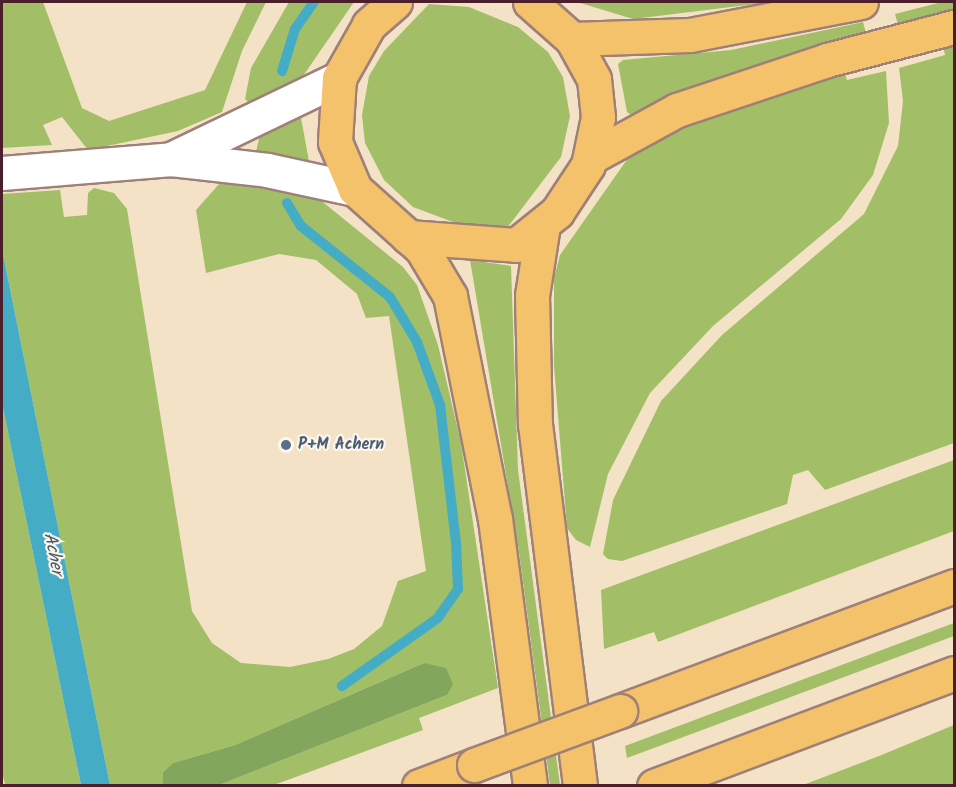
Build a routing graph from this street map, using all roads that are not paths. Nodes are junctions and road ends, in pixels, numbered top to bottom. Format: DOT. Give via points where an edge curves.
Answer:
graph roads {
  1 [pos="530,2"];
  2 [pos="860,2"];
  3 [pos="388,5"];
  4 [pos="954,27"];
  5 [pos="572,39"];
  6 [pos="339,78"];
  7 [pos="591,157"];
  8 [pos="171,159"];
  9 [pos="2,173"];
  10 [pos="355,189"];
  11 [pos="543,225"];
  12 [pos="408,237"];
  13 [pos="954,586"];
  14 [pos="954,673"];
  15 [pos="419,786"];
  16 [pos="530,786"];
  17 [pos="580,786"];
  18 [pos="654,786"];
  1 -- 5 [label="main road"];
  2 -- 5 [label="main road" via="690,35"];
  3 -- 6 [label="main road"];
  4 -- 7 [label="main road" via="870,48 677,111"];
  5 -- 7 [label="main road" via="588,66 597,100"];
  6 -- 8 [label="street"];
  6 -- 10 [label="main road" via="335,142"];
  7 -- 11 [label="main road" via="568,196"];
  8 -- 9 [label="street"];
  8 -- 10 [label="street" via="267,170"];
  10 -- 12 [label="main road"];
  11 -- 12 [label="main road" via="508,247"];
  11 -- 17 [label="main road" via="532,295 535,424"];
  12 -- 16 [label="main road" via="441,275 455,319 495,519"];
  13 -- 15 [label="main road, bridge"];
  14 -- 18 [label="main road"];
}
